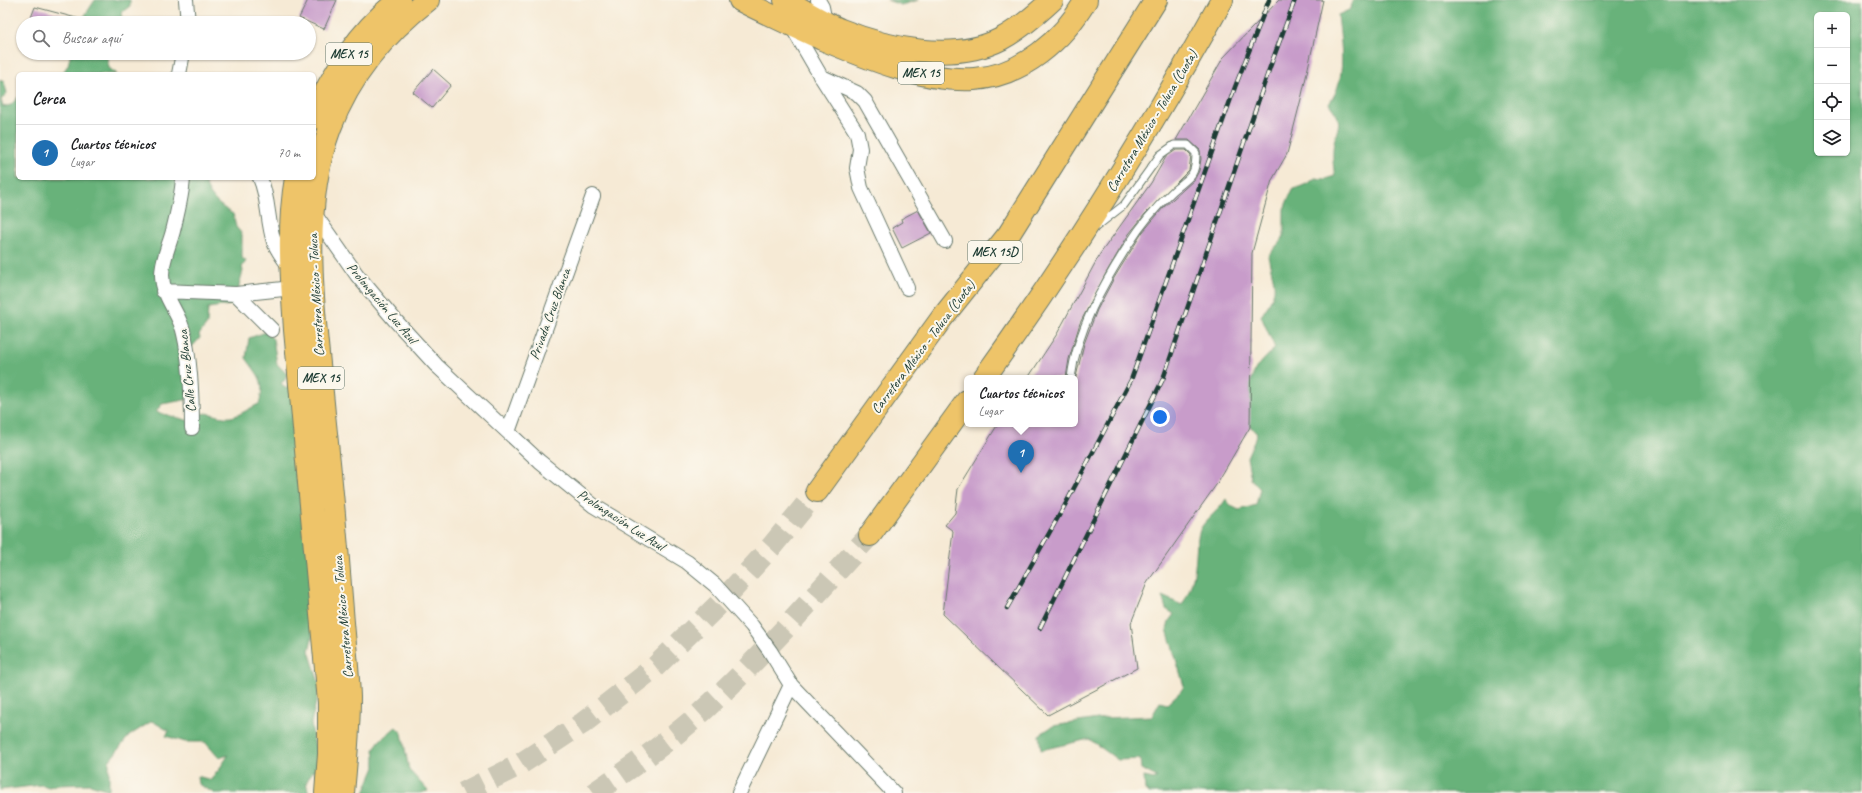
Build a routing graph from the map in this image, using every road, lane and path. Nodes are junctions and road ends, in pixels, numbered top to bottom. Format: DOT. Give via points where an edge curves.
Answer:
graph roads {
  1 [pos="186,0"];
  2 [pos="399,0"];
  3 [pos="428,0"];
  4 [pos="740,0"];
  5 [pos="785,0"];
  6 [pos="818,0"];
  7 [pos="1052,0"];
  8 [pos="1086,0"];
  9 [pos="1156,0"];
  10 [pos="1222,0"];
  11 [pos="187,16"];
  12 [pos="825,22"];
  13 [pos="791,25"];
  14 [pos="182,60"];
  15 [pos="179,72"];
  16 [pos="820,75"];
  17 [pos="316,114"];
  18 [pos="183,180"];
  19 [pos="261,180"];
  20 [pos="296,180"];
  21 [pos="593,196"];
  22 [pos="313,212"];
  23 [pos="945,241"];
  24 [pos="1076,244"];
  25 [pos="292,278"];
  26 [pos="907,288"];
  27 [pos="163,291"];
  28 [pos="236,294"];
  29 [pos="272,330"];
  30 [pos="986,375"];
  31 [pos="1072,375"];
  32 [pos="964,405"];
  33 [pos="192,428"];
  34 [pos="508,432"];
  35 [pos="817,491"];
  36 [pos="870,535"];
  37 [pos="791,685"];
  38 [pos="326,793"];
  39 [pos="343,793"];
  40 [pos="739,793"];
  41 [pos="894,793"];
  1 -- 11 [label="street"];
  2 -- 17 [label="main road, MEX 15" via="364,35 347,57"];
  3 -- 22 [label="main road, Carretera México - Toluca / MEX 15" via="396,27 373,53 341,103 324,148 314,193"];
  4 -- 13 [label="main road, MEX 15"];
  5 -- 12 [label="main road, MEX 15"];
  6 -- 12 [label="street"];
  7 -- 12 [label="main road, MEX 15" via="1000,39 973,48 934,52 893,47"];
  8 -- 13 [label="main road, MEX 15" via="1066,30 1039,53 1002,73 973,79 938,76 893,66 865,57"];
  9 -- 35 [label="main road, Carretera México - Toluca (Cuota) / MEX 15D" via="1009,234 942,318"];
  10 -- 24 [label="main road, Carretera México - Toluca (Cuota)" via="1130,160"];
  13 -- 16 [label="street"];
  14 -- 15 [label="street"];
  16 -- 23 [label="street" via="857,93 865,101"];
  16 -- 26 [label="street" via="857,133 860,149 857,168 861,188"];
  18 -- 27 [label="street, Calle Cruz Blanca" via="182,194 163,261"];
  19 -- 25 [label="street" via="275,244"];
  20 -- 25 [label="main road, Carretera México - Toluca / MEX 15" via="291,216"];
  21 -- 34 [label="street, Privada Cruz Blanca"];
  22 -- 34 [label="street, Prolongación Luz Azul" via="357,275 394,319 436,365"];
  22 -- 39 [label="main road, Carretera México - Toluca / MEX 15" via="312,271 315,320 335,517 349,697"];
  24 -- 30 [label="main road, Carretera México - Toluca (Cuota)"];
  24 -- 31 [label="lane" via="1124,205 1160,155 1174,145 1188,145 1196,153 1192,174 1150,214 1108,279 1088,318 1074,358"];
  25 -- 28 [label="street"];
  25 -- 38 [label="main road, Carretera México - Toluca / MEX 15" via="329,702"];
  27 -- 28 [label="street"];
  27 -- 33 [label="street, Calle Cruz Blanca" via="177,314 184,335 192,390"];
  28 -- 29 [label="street"];
  32 -- 36 [label="main road"];
  34 -- 37 [label="street, Prolongación Luz Azul" via="594,506 687,562 715,585 752,626"];
  37 -- 40 [label="street"];
  37 -- 41 [label="street, Prolongación Luz Azul"];
}
